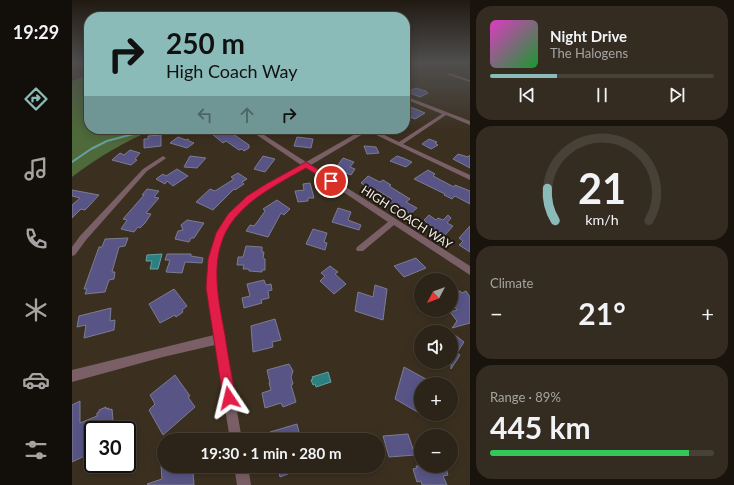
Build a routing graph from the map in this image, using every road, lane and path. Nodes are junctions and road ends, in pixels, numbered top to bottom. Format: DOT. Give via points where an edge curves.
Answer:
graph roads {
  1 [pos="410,99"];
  2 [pos="446,113"];
  3 [pos="470,123"];
  4 [pos="259,134"];
  5 [pos="359,134"];
  6 [pos="378,134"];
  7 [pos="399,144"];
  8 [pos="163,158"];
  9 [pos="306,165"];
  10 [pos="470,178"];
  11 [pos="394,221"];
  12 [pos="360,249"];
  13 [pos="72,253"];
  14 [pos="470,271"];
  15 [pos="219,339"];
  16 [pos="72,376"];
  17 [pos="235,433"];
  18 [pos="242,473"];
  19 [pos="244,485"];
  1 -- 2 [label="street"];
  2 -- 3 [label="street"];
  2 -- 7 [label="street"];
  4 -- 9 [label="street, HIGH COACH WAY"];
  5 -- 9 [label="street"];
  6 -- 7 [label="street"];
  7 -- 10 [label="street"];
  8 -- 13 [label="street" via="145,170"];
  9 -- 11 [label="street, HIGH COACH WAY"];
  9 -- 15 [label="street" via="250,198 231,216 221,233 212,259 211,288"];
  11 -- 12 [label="street"];
  11 -- 14 [label="street, HIGH COACH WAY"];
  15 -- 16 [label="street"];
  15 -- 17 [label="street"];
  18 -- 19 [label="street"];
}
